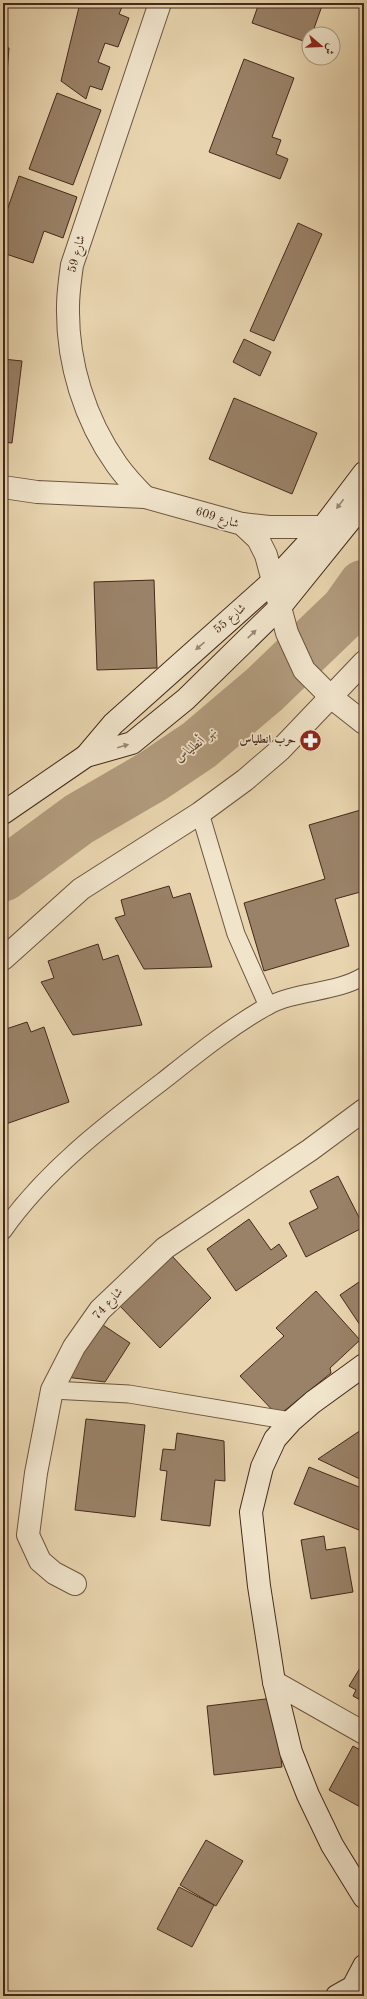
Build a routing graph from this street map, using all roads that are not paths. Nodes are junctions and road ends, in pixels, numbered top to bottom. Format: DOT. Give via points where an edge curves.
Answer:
graph roads {
  1 [pos="160,3"];
  2 [pos="364,473"];
  3 [pos="3,487"];
  4 [pos="145,497"];
  5 [pos="364,503"];
  6 [pos="242,524"];
  7 [pos="323,527"];
  8 [pos="272,582"];
  9 [pos="280,607"];
  10 [pos="364,662"];
  11 [pos="331,698"];
  12 [pos="364,723"];
  13 [pos="86,756"];
  14 [pos="3,813"];
  15 [pos="200,813"];
  16 [pos="3,959"];
  17 [pos="364,976"];
  18 [pos="268,1006"];
  19 [pos="364,1110"];
  20 [pos="3,1231"];
  21 [pos="364,1365"];
  22 [pos="52,1390"];
  23 [pos="291,1421"];
  24 [pos="75,1584"];
  25 [pos="274,1682"];
  26 [pos="364,1733"];
  27 [pos="364,1896"];
  28 [pos="364,1966"];
  29 [pos="337,1996"];
  1 -- 4 [label="street, شارع 59" via="72,265 68,307 70,349 80,391 92,423 117,465"];
  2 -- 7 [label="street, شارع 55, one-way"];
  3 -- 4 [label="street, شارع 609" via="37,492"];
  4 -- 6 [label="street, شارع 609"];
  5 -- 9 [label="street"];
  6 -- 7 [label="street" via="269,528"];
  6 -- 8 [label="street, شارع 609" via="258,539 266,555"];
  7 -- 8 [label="street, شارع 55"];
  8 -- 9 [label="street, شارع 609"];
  8 -- 13 [label="street, شارع 55, one-way" via="113,724"];
  9 -- 11 [label="street, شارع 609" via="287,633 304,670"];
  13 -- 9 [label="street, one-way" via="132,743 186,699"];
  10 -- 11 [label="street"];
  11 -- 12 [label="street, شارع 609"];
  11 -- 15 [label="street" via="280,750"];
  13 -- 14 [label="street"];
  15 -- 16 [label="street" via="81,889"];
  15 -- 18 [label="lane" via="236,934"];
  17 -- 18 [label="lane" via="328,991 294,997"];
  18 -- 20 [label="lane" via="196,1054 76,1150 19,1208"];
  19 -- 22 [label="street, شارع 74" via="310,1150 165,1248 100,1310 74,1347"];
  21 -- 23 [label="street"];
  22 -- 23 [label="lane" via="129,1394"];
  22 -- 24 [label="street, شارع 74" via="36,1473 28,1535 40,1561 54,1573"];
  23 -- 25 [label="street" via="275,1439 262,1467 251,1512"];
  25 -- 26 [label="street"];
  25 -- 27 [label="street" via="291,1752 308,1795 332,1845"];
  28 -- 29 [label="street" via="353,1987"];
}
